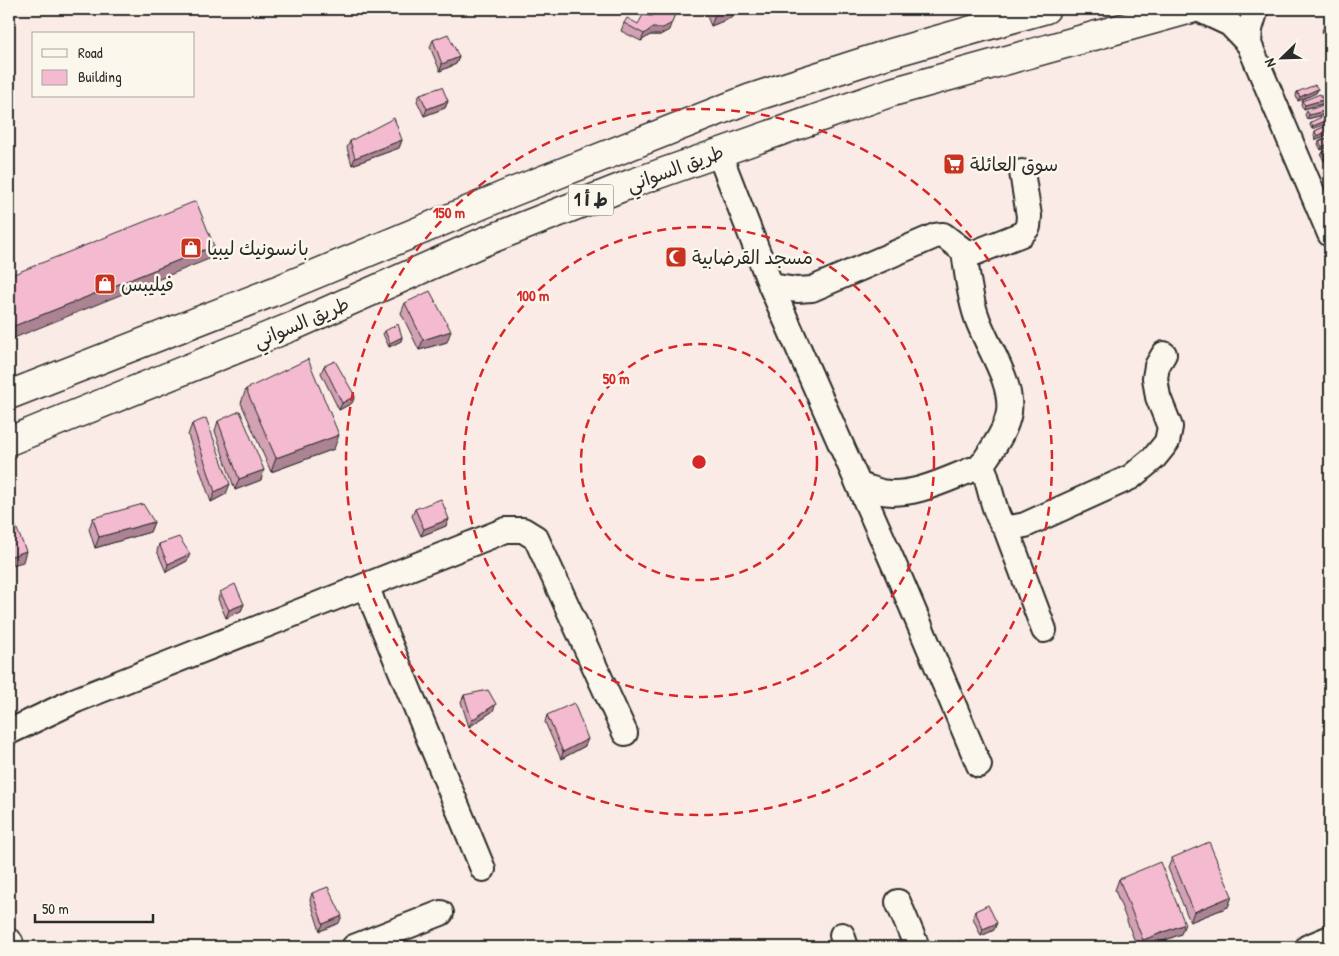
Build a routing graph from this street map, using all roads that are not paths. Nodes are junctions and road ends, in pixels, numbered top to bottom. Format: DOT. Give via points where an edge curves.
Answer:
graph roads {
  1 [pos="1046,9"];
  2 [pos="1191,9"];
  3 [pos="1198,9"];
  4 [pos="1256,9"];
  5 [pos="1249,44"];
  6 [pos="719,153"];
  7 [pos="1022,172"];
  8 [pos="1330,234"];
  9 [pos="964,251"];
  10 [pos="771,286"];
  11 [pos="1164,354"];
  12 [pos="9,395"];
  13 [pos="9,440"];
  14 [pos="979,469"];
  15 [pos="859,485"];
  16 [pos="1005,526"];
  17 [pos="367,586"];
  18 [pos="1044,630"];
  19 [pos="9,732"];
  20 [pos="625,733"];
  21 [pos="979,766"];
  22 [pos="483,869"];
  23 [pos="898,902"];
  24 [pos="441,913"];
  25 [pos="1330,938"];
  26 [pos="9,943"];
  27 [pos="10,947"];
  28 [pos="354,947"];
  29 [pos="917,947"];
  30 [pos="1308,947"];
  1 -- 12 [label="main road, طريق السواني / ط أ 1" via="888,54 751,98"];
  2 -- 6 [label="main road, طريق السواني / ط أ 1" via="892,92"];
  3 -- 5 [label="street" via="1230,24"];
  4 -- 5 [label="street"];
  5 -- 8 [label="street"];
  6 -- 10 [label="street"];
  6 -- 13 [label="main road, طريق السواني / ط أ 1" via="632,183 483,242 291,328"];
  7 -- 9 [label="street" via="1028,226 1022,234 974,253"];
  9 -- 10 [label="street" via="939,235 812,290"];
  9 -- 14 [label="street" via="976,316 1006,384 1009,399 1009,412 1001,433"];
  10 -- 15 [label="street"];
  11 -- 16 [label="street" via="1155,378 1158,397 1170,427 1168,442 1154,458 1131,477 1025,525"];
  14 -- 15 [label="street" via="906,491 882,492"];
  14 -- 16 [label="street" via="985,473 999,520"];
  15 -- 21 [label="street"];
  16 -- 18 [label="street"];
  17 -- 19 [label="street" via="76,700"];
  17 -- 20 [label="street" via="506,530 523,530 536,538"];
  17 -- 22 [label="street"];
  23 -- 29 [label="street"];
  24 -- 28 [label="street"];
  25 -- 30 [label="street"];
  26 -- 27 [label="main road"];
}
